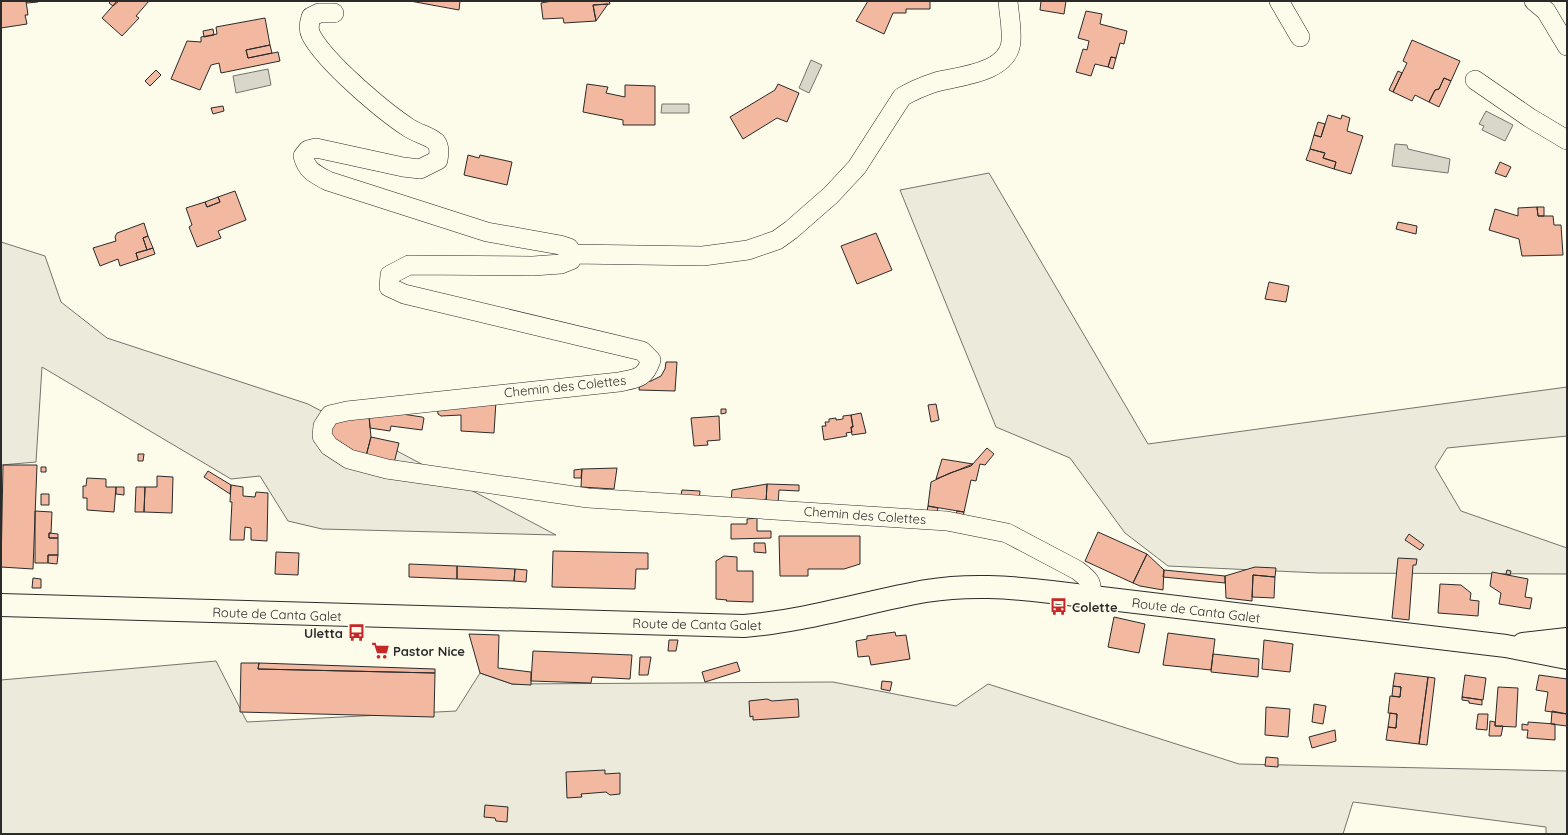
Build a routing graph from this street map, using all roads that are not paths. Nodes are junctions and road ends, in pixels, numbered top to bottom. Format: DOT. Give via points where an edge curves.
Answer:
graph roads {
  1 [pos="1008,1"];
  2 [pos="1279,1"];
  3 [pos="1534,1"];
  4 [pos="334,13"];
  5 [pos="1300,37"];
  6 [pos="1567,46"];
  7 [pos="1475,80"];
  8 [pos="1567,140"];
  9 [pos="573,254"];
  10 [pos="1091,597"];
  11 [pos="1,605"];
  12 [pos="1567,639"];
  13 [pos="1506,646"];
  14 [pos="1567,658"];
  1 -- 9 [label="street" via="1011,42 1006,56 995,66 935,82 902,97 856,167 831,195 776,240 748,250 703,256"];
  2 -- 5 [label="street"];
  3 -- 6 [label="street" via="1546,11"];
  4 -- 9 [label="street" via="319,13 311,17 308,24 321,50 390,115 411,129 428,136 437,144 439,156 438,160 420,169 316,148 308,150 303,156 310,171 328,181 487,232 560,245 569,248"];
  7 -- 8 [label="street"];
  9 -- 10 [label="street, Chemin des Colettes" via="571,260 561,264 533,266 409,265 390,275 389,287 404,294 642,351 652,360 647,372 635,379 619,382 347,411 330,415 323,426 322,436 329,446 348,459 387,469 588,498 954,522 1007,533 1078,570 1087,577 1092,586"];
  10 -- 11 [label="main road, Route de Canta Galet" via="971,586 927,591 777,624 744,626"];
  10 -- 13 [label="main road, Route de Canta Galet"];
  12 -- 13 [label="main road, Route de Canta Galet"];
  13 -- 14 [label="main road, Route de Canta Galet"];
}
